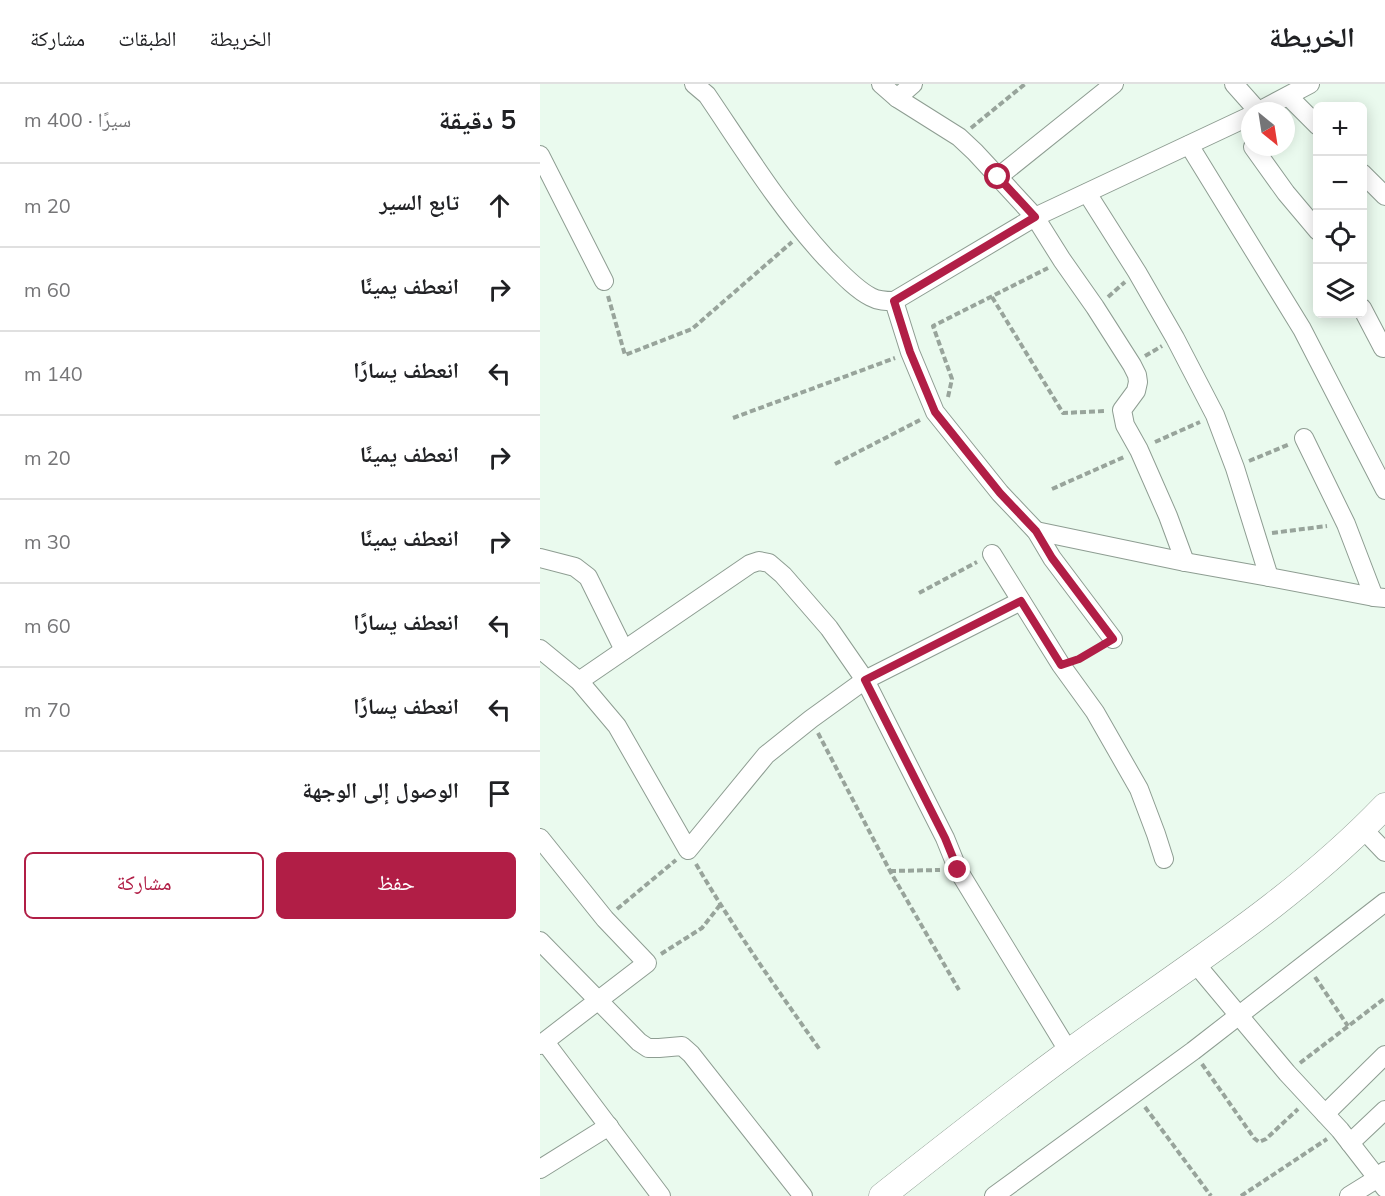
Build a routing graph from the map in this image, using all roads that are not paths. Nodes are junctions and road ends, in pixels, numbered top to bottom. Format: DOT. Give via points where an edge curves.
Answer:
graph roads {
  1 [pos="694,84"];
  2 [pos="881,84"];
  3 [pos="913,84"];
  4 [pos="1114,84"];
  5 [pos="1234,84"];
  6 [pos="1310,84"];
  7 [pos="1288,96"];
  8 [pos="897,98"];
  9 [pos="1250,102"];
  10 [pos="1276,102"];
  11 [pos="1241,121"];
  12 [pos="1313,122"];
  13 [pos="1189,145"];
  14 [pos="540,155"];
  15 [pos="1259,156"];
  16 [pos="998,177"];
  17 [pos="1367,178"];
  18 [pos="1087,193"];
  19 [pos="1385,196"];
  20 [pos="1035,217"];
  21 [pos="1313,226"];
  22 [pos="604,280"];
  23 [pos="894,301"];
  24 [pos="1367,318"];
  25 [pos="1383,348"];
  26 [pos="1304,438"];
  27 [pos="1385,489"];
  28 [pos="1036,531"];
  29 [pos="992,554"];
  30 [pos="540,558"];
  31 [pos="1185,562"];
  32 [pos="1269,577"];
  33 [pos="1379,598"];
  34 [pos="1021,601"];
  35 [pos="1113,639"];
  36 [pos="540,649"];
  37 [pos="624,650"];
  38 [pos="865,680"];
  39 [pos="579,681"];
  40 [pos="1385,806"];
  41 [pos="540,838"];
  42 [pos="1376,838"];
  43 [pos="1164,859"];
  44 [pos="1385,902"];
  45 [pos="540,941"];
  46 [pos="1196,963"];
  47 [pos="598,1001"];
  48 [pos="1239,1014"];
  49 [pos="543,1044"];
  50 [pos="1069,1052"];
  51 [pos="1385,1055"];
  52 [pos="1385,1110"];
  53 [pos="1325,1114"];
  54 [pos="609,1126"];
  55 [pos="1345,1136"];
  56 [pos="540,1169"];
  57 [pos="1383,1179"];
  58 [pos="661,1196"];
  59 [pos="803,1196"];
  60 [pos="882,1196"];
  61 [pos="994,1196"];
  62 [pos="1349,1196"];
  1 -- 23 [label="street" via="707,94 803,232 844,277 871,297"];
  2 -- 8 [label="street"];
  3 -- 8 [label="street"];
  4 -- 16 [label="street"];
  5 -- 9 [label="street"];
  6 -- 7 [label="street"];
  7 -- 10 [label="street"];
  7 -- 12 [label="street"];
  8 -- 16 [label="street" via="959,138"];
  11 -- 13 [label="street"];
  13 -- 18 [label="street"];
  13 -- 27 [label="street" via="1302,329"];
  14 -- 22 [label="street"];
  15 -- 21 [label="street"];
  16 -- 20 [label="street"];
  17 -- 19 [label="street"];
  18 -- 20 [label="street"];
  18 -- 32 [label="street" via="1137,272 1215,415"];
  20 -- 23 [label="street"];
  20 -- 31 [label="street" via="1137,375 1136,391 1122,410 1125,425"];
  23 -- 28 [label="street" via="935,412"];
  24 -- 25 [label="street"];
  26 -- 33 [label="street"];
  28 -- 31 [label="street"];
  28 -- 35 [label="street"];
  29 -- 34 [label="street"];
  30 -- 37 [label="street" via="575,567 588,577"];
  31 -- 32 [label="street"];
  32 -- 33 [label="street"];
  34 -- 38 [label="street"];
  34 -- 43 [label="street" via="1095,712 1139,789"];
  36 -- 39 [label="street"];
  37 -- 38 [label="street" via="759,561 783,575 829,628"];
  37 -- 39 [label="street"];
  38 -- 39 [label="street" via="766,755 688,850 617,726"];
  38 -- 50 [label="street" via="958,870"];
  40 -- 42 [label="main road"];
  41 -- 47 [label="street" via="605,919 647,963"];
  42 -- 46 [label="main road" via="1328,862"];
  44 -- 48 [label="street"];
  45 -- 47 [label="street"];
  46 -- 48 [label="street"];
  46 -- 50 [label="main road"];
  47 -- 49 [label="street"];
  47 -- 59 [label="street" via="648,1048 682,1046 691,1054"];
  48 -- 53 [label="street"];
  48 -- 61 [label="street"];
  49 -- 54 [label="street"];
  50 -- 60 [label="main road"];
  51 -- 53 [label="street"];
  52 -- 55 [label="street"];
  53 -- 55 [label="street"];
  54 -- 56 [label="street"];
  54 -- 58 [label="street"];
  55 -- 57 [label="street"];
  57 -- 62 [label="street"];
}
